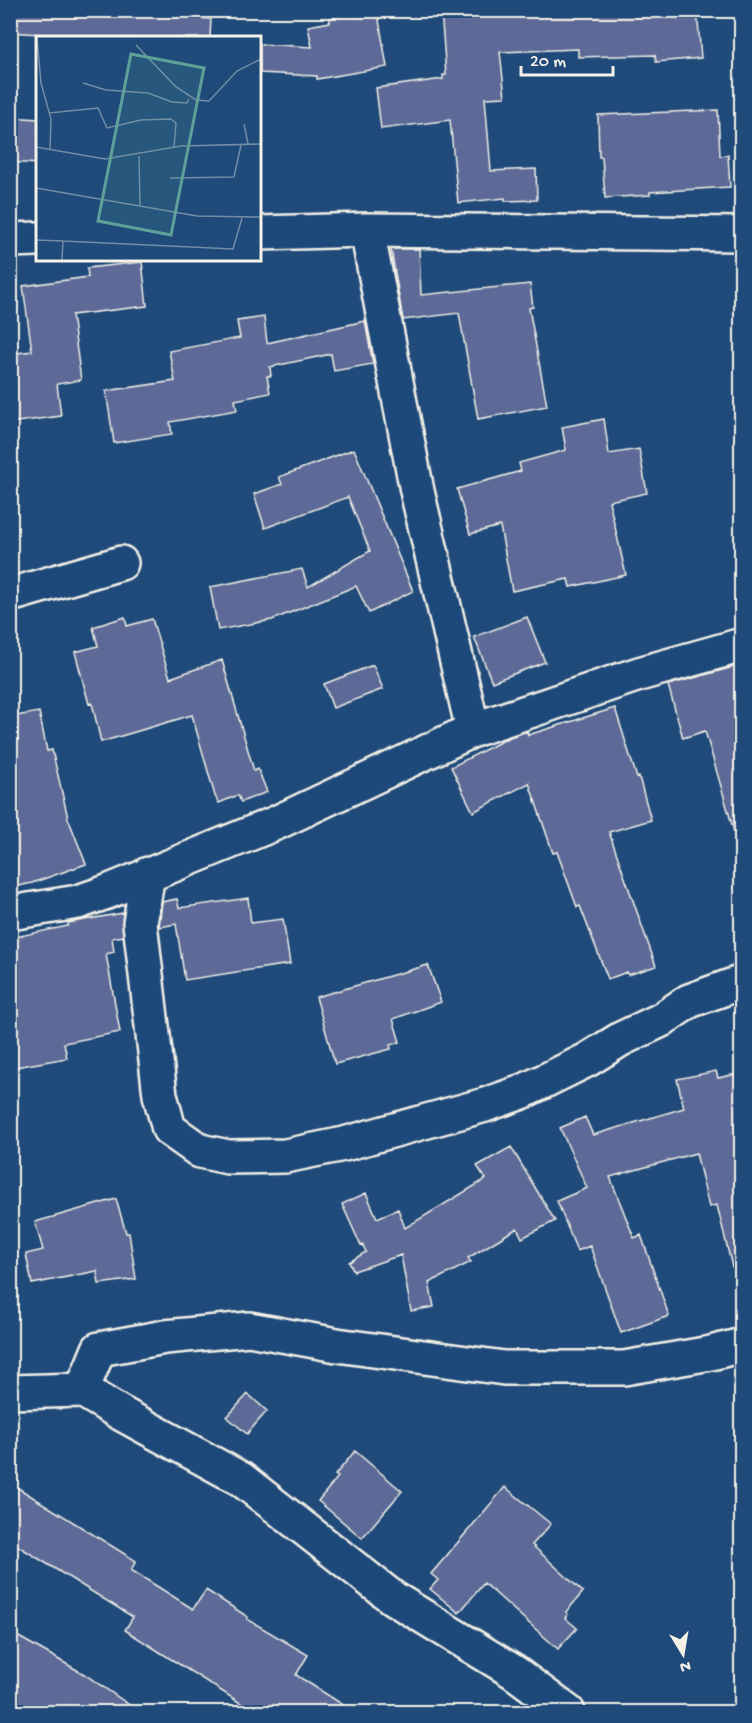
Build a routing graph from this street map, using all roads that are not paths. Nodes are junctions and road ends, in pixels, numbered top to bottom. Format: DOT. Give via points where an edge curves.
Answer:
graph roads {
  1 [pos="367,230"];
  2 [pos="261,233"];
  3 [pos="741,234"];
  4 [pos="36,239"];
  5 [pos="10,240"];
  6 [pos="121,563"];
  7 [pos="10,595"];
  8 [pos="741,645"];
  9 [pos="472,730"];
  10 [pos="148,874"];
  11 [pos="107,892"];
  12 [pos="10,913"];
  13 [pos="140,923"];
  14 [pos="741,982"];
  15 [pos="741,1345"];
  16 [pos="82,1390"];
  17 [pos="10,1392"];
  18 [pos="568,1713"];
  1 -- 2 [label="street"];
  1 -- 3 [label="street"];
  1 -- 9 [label="street" via="417,491"];
  4 -- 5 [label="street"];
  6 -- 7 [label="street"];
  8 -- 9 [label="street" via="639,674"];
  9 -- 10 [label="street" via="276,823"];
  10 -- 11 [label="street"];
  10 -- 13 [label="street"];
  11 -- 12 [label="street" via="78,902"];
  11 -- 13 [label="street"];
  13 -- 14 [label="street" via="160,1095 169,1129 200,1151 228,1157 295,1154 485,1105 522,1092 587,1060 689,1001"];
  15 -- 16 [label="street" via="624,1368 504,1368 249,1329 165,1336 99,1349"];
  16 -- 17 [label="street"];
  16 -- 18 [label="street" via="241,1479 393,1598 514,1672"];
}
